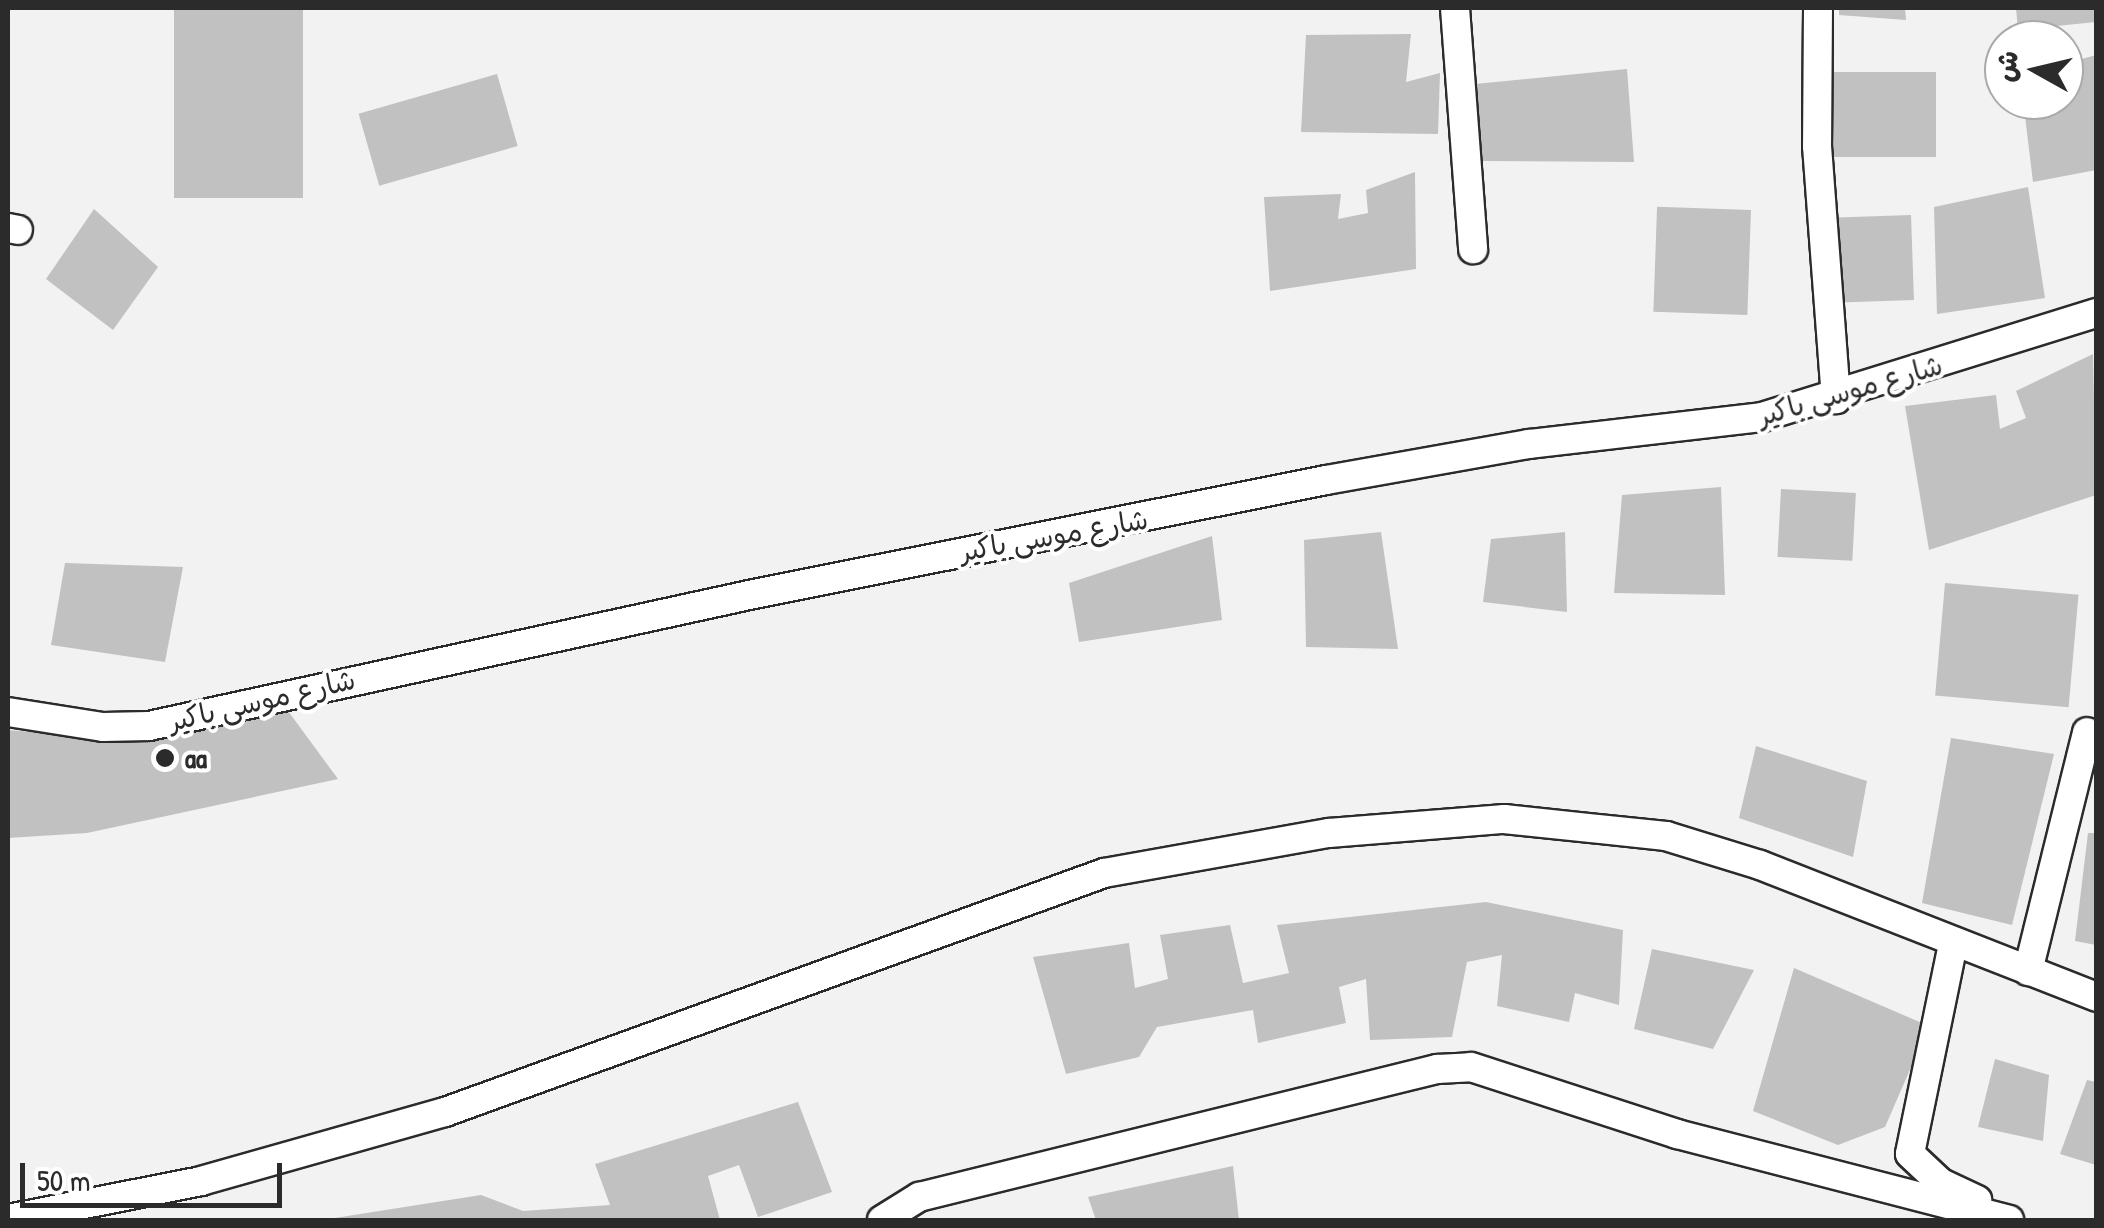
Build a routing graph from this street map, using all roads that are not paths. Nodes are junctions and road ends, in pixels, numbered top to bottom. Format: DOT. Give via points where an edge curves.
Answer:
graph roads {
  1 [pos="1455,8"];
  2 [pos="1818,8"];
  3 [pos="1473,249"];
  4 [pos="2096,313"];
  5 [pos="1836,398"];
  6 [pos="8,712"];
  7 [pos="2087,732"];
  8 [pos="1953,944"];
  9 [pos="2028,971"];
  10 [pos="2096,997"];
  11 [pos="8,1219"];
  12 [pos="882,1220"];
  13 [pos="2008,1220"];
  14 [pos="2019,1220"];
  1 -- 3 [label="street"];
  2 -- 5 [label="street" via="1817,146"];
  4 -- 5 [label="street, شارع موسى باكير"];
  5 -- 6 [label="street, شارع موسى باكير" via="1762,416 1434,459 979,546 149,726 102,727"];
  7 -- 9 [label="street"];
  8 -- 9 [label="street"];
  8 -- 11 [label="street" via="1760,865 1666,836 1504,819 1268,840 1104,873 445,1112 201,1180"];
  8 -- 14 [label="street" via="1910,1154 1941,1183"];
  9 -- 10 [label="street"];
  12 -- 13 [label="street" via="919,1197 1471,1066 1676,1134"];
}
